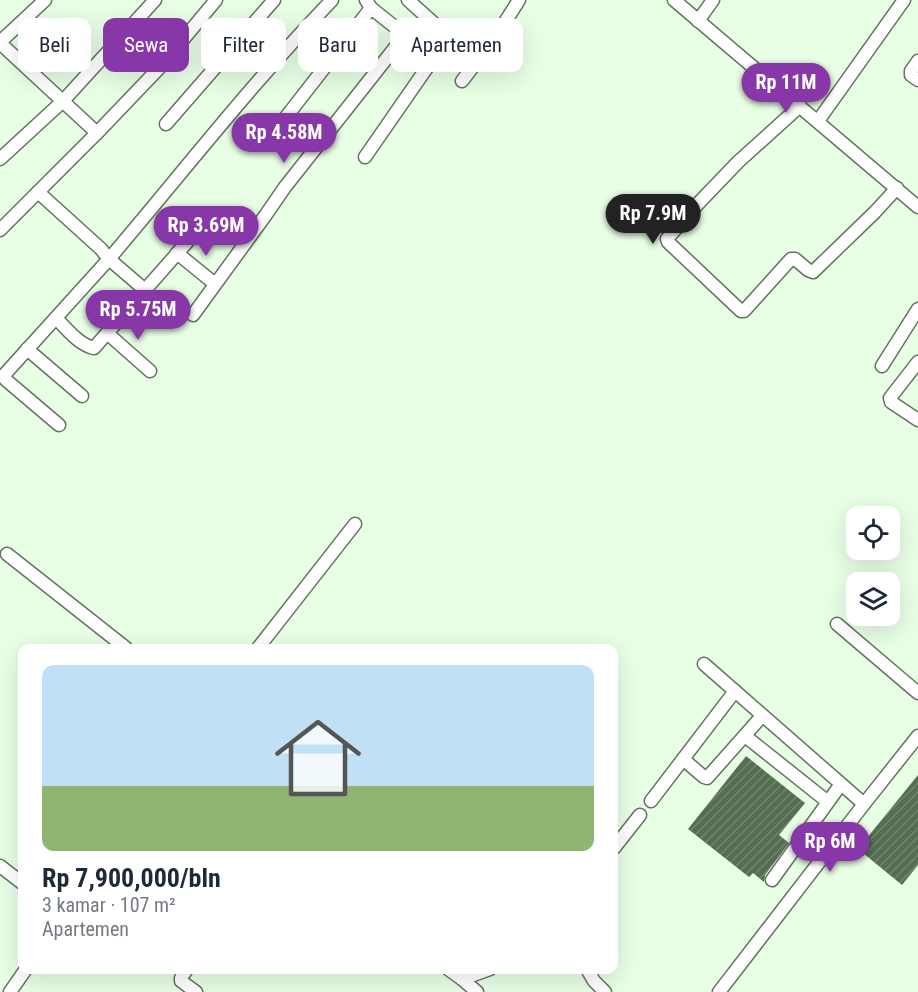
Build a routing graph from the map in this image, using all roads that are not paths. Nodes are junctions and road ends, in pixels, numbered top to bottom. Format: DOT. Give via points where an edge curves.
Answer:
graph roads {
  1 [pos="45,0"];
  2 [pos="155,0"];
  3 [pos="216,0"];
  4 [pos="274,0"];
  5 [pos="332,0"];
  6 [pos="408,0"];
  7 [pos="519,0"];
  8 [pos="674,0"];
  9 [pos="713,0"];
  10 [pos="904,0"];
  11 [pos="369,4"];
  12 [pos="428,18"];
  13 [pos="698,21"];
  14 [pos="390,22"];
  15 [pos="0,43"];
  16 [pos="390,54"];
  17 [pos="918,61"];
  18 [pos="423,72"];
  19 [pos="918,80"];
  20 [pos="462,81"];
  21 [pos="63,100"];
  22 [pos="800,106"];
  23 [pos="818,121"];
  24 [pos="166,124"];
  25 [pos="279,126"];
  26 [pos="97,133"];
  27 [pos="365,157"];
  28 [pos="0,159"];
  29 [pos="897,188"];
  30 [pos="38,192"];
  31 [pos="918,207"];
  32 [pos="0,230"];
  33 [pos="196,232"];
  34 [pos="177,254"];
  35 [pos="109,259"];
  36 [pos="215,284"];
  37 [pos="145,290"];
  38 [pos="918,309"];
  39 [pos="193,315"];
  40 [pos="56,318"];
  41 [pos="107,333"];
  42 [pos="27,349"];
  43 [pos="918,362"];
  44 [pos="882,366"];
  45 [pos="150,371"];
  46 [pos="82,396"];
  47 [pos="918,420"];
  48 [pos="58,425"];
  49 [pos="355,524"];
  50 [pos="7,554"];
  51 [pos="837,624"];
  52 [pos="121,644"];
  53 [pos="261,644"];
  54 [pos="704,664"];
  55 [pos="735,691"];
  56 [pos="918,693"];
  57 [pos="762,716"];
  58 [pos="745,736"];
  59 [pos="918,736"];
  60 [pos="683,759"];
  61 [pos="841,784"];
  62 [pos="651,801"];
  63 [pos="828,802"];
  64 [pos="864,804"];
  65 [pos="640,814"];
  66 [pos="618,843"];
  67 [pos="0,866"];
  68 [pos="18,880"];
  69 [pos="772,880"];
  70 [pos="23,974"];
  71 [pos="184,974"];
  72 [pos="455,974"];
  73 [pos="476,974"];
  74 [pos="590,974"];
  75 [pos="462,979"];
  76 [pos="721,991"];
  77 [pos="10,992"];
  78 [pos="196,992"];
  79 [pos="477,992"];
  80 [pos="605,992"];
  1 -- 15 [label="street"];
  2 -- 21 [label="street"];
  3 -- 26 [label="street" via="162,65"];
  4 -- 24 [label="street"];
  5 -- 35 [label="street"];
  6 -- 12 [label="street"];
  7 -- 20 [label="street"];
  8 -- 13 [label="street"];
  9 -- 13 [label="street"];
  10 -- 23 [label="street"];
  11 -- 14 [label="street"];
  11 -- 25 [label="street"];
  13 -- 22 [label="street"];
  15 -- 21 [label="street"];
  16 -- 36 [label="street" via="285,187"];
  17 -- 19 [label="street" via="911,71"];
  18 -- 27 [label="street"];
  21 -- 26 [label="street"];
  21 -- 28 [label="street"];
  22 -- 23 [label="street"];
  22 -- 29 [label="street" via="738,162 667,239 741,311 791,259 813,272"];
  23 -- 29 [label="street"];
  26 -- 30 [label="street"];
  29 -- 31 [label="street"];
  30 -- 32 [label="street"];
  30 -- 35 [label="street"];
  33 -- 34 [label="street"];
  34 -- 36 [label="street"];
  34 -- 37 [label="street"];
  35 -- 37 [label="street"];
  35 -- 40 [label="street"];
  36 -- 39 [label="street"];
  37 -- 41 [label="street"];
  38 -- 44 [label="street"];
  40 -- 41 [label="street" via="89,347 94,348"];
  40 -- 42 [label="street"];
  41 -- 45 [label="street"];
  42 -- 46 [label="street"];
  42 -- 48 [label="street" via="4,376"];
  43 -- 47 [label="street" via="890,398"];
  49 -- 53 [label="street"];
  50 -- 52 [label="street"];
  51 -- 56 [label="street"];
  54 -- 55 [label="street"];
  55 -- 57 [label="street"];
  55 -- 60 [label="street"];
  57 -- 58 [label="street"];
  57 -- 61 [label="street"];
  58 -- 60 [label="street" via="707,778"];
  58 -- 63 [label="street"];
  59 -- 64 [label="street"];
  60 -- 62 [label="street"];
  61 -- 63 [label="street"];
  61 -- 64 [label="street"];
  63 -- 69 [label="street"];
  64 -- 76 [label="street"];
  65 -- 66 [label="street"];
  67 -- 68 [label="street"];
  70 -- 77 [label="street"];
  71 -- 78 [label="street" via="181,981"];
  72 -- 75 [label="street"];
  73 -- 75 [label="street"];
  74 -- 80 [label="street"];
  75 -- 79 [label="street"];
}
